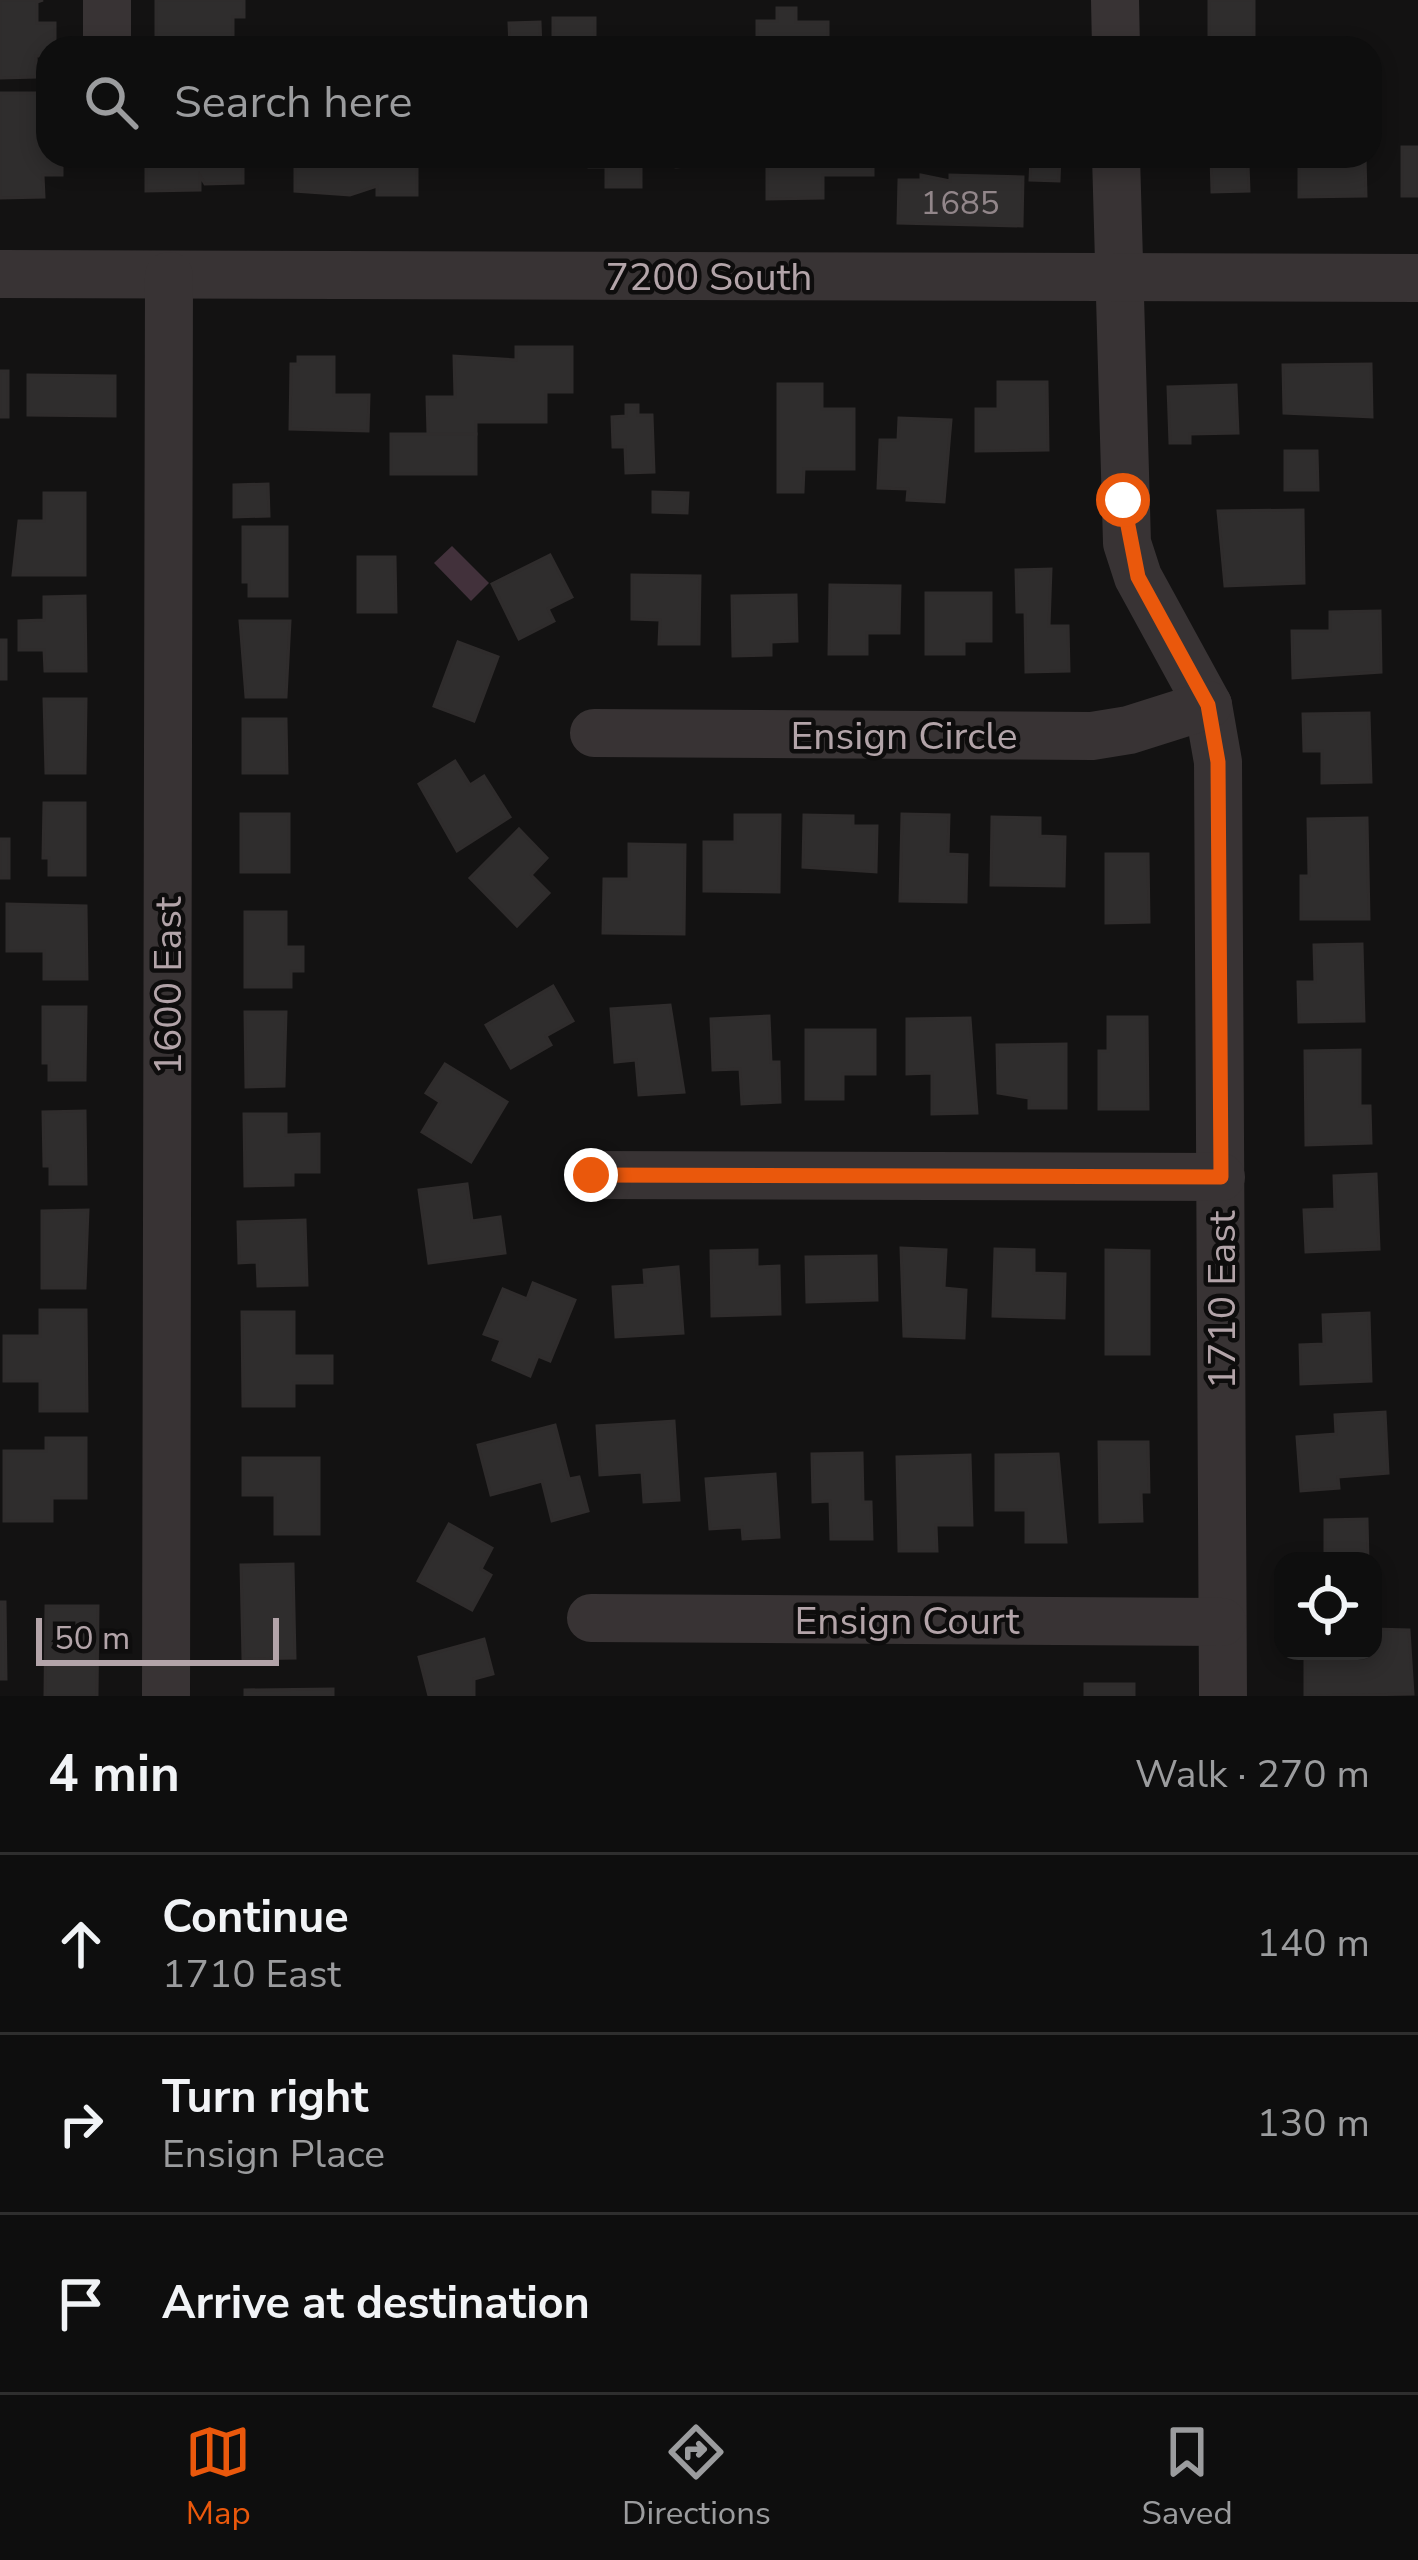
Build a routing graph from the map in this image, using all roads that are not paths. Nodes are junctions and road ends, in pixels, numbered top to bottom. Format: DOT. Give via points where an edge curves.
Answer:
graph roads {
  1 [pos="1115,0"];
  2 [pos="1116,36"];
  3 [pos="1116,168"];
  4 [pos="0,274"];
  5 [pos="169,276"];
  6 [pos="1118,277"];
  7 [pos="1418,278"];
  8 [pos="1208,705"];
  9 [pos="594,733"];
  10 [pos="591,1175"];
  11 [pos="1221,1177"];
  12 [pos="591,1618"];
  13 [pos="1222,1622"];
  14 [pos="166,1696"];
  15 [pos="1222,1696"];
  1 -- 2 [label="street"];
  3 -- 6 [label="street, 1710 East"];
  4 -- 5 [label="street, 7200 South"];
  5 -- 6 [label="street, 7200 South"];
  5 -- 14 [label="street, 1600 East"];
  6 -- 7 [label="street, 7200 South"];
  6 -- 8 [label="street, 1710 East" via="1127,543"];
  8 -- 9 [label="street, Ensign Circle" via="1092,736"];
  8 -- 11 [label="street, 1710 East" via="1218,762"];
  10 -- 11 [label="street"];
  11 -- 13 [label="street, 1710 East"];
  12 -- 13 [label="street, Ensign Court"];
  13 -- 15 [label="street, 1710 East"];
}
